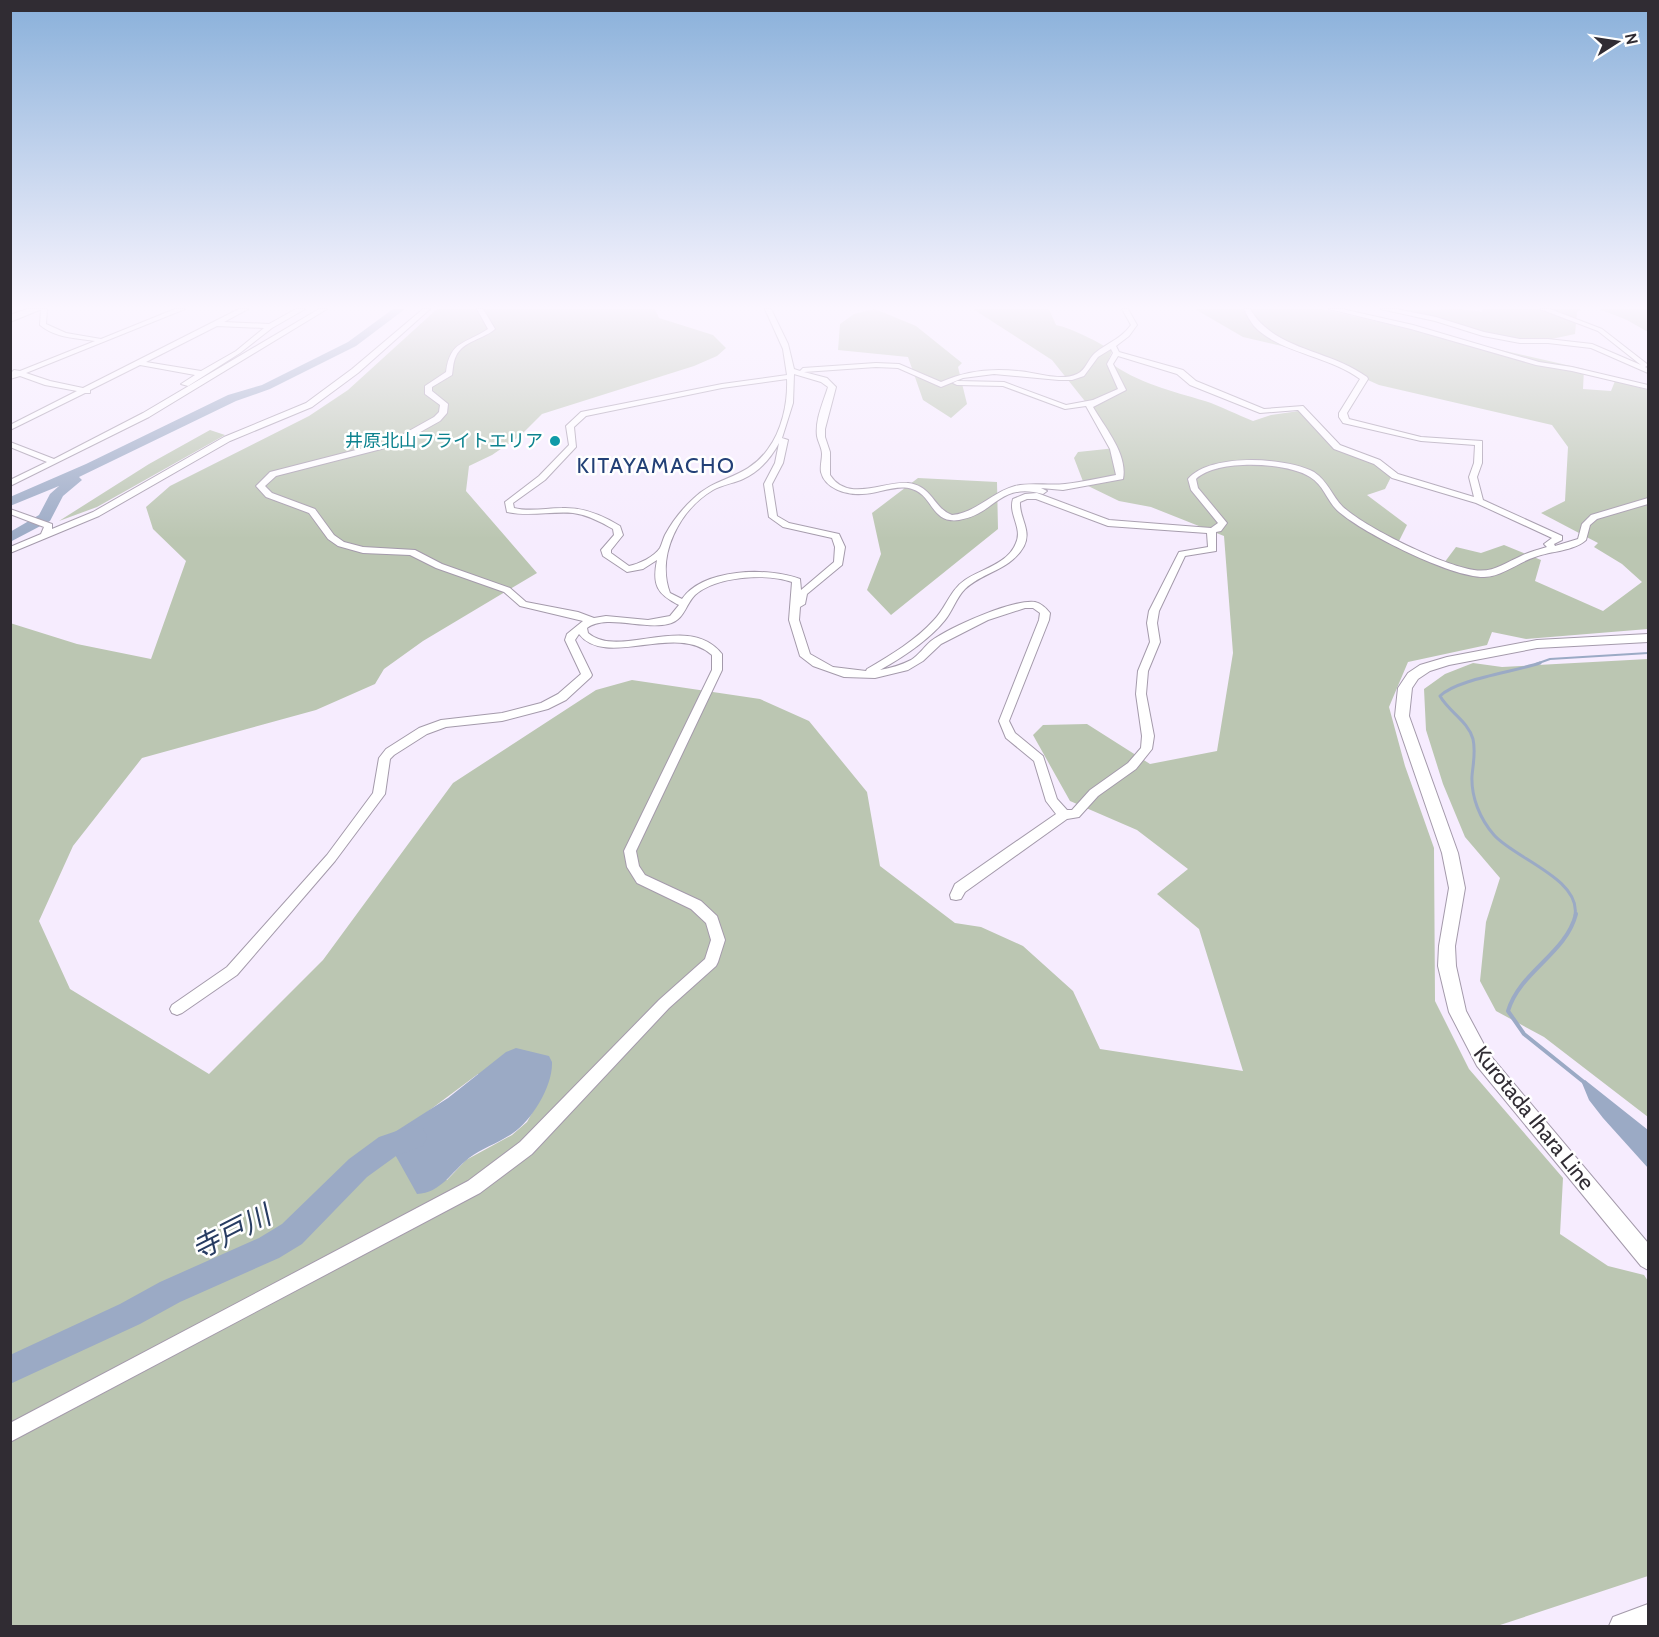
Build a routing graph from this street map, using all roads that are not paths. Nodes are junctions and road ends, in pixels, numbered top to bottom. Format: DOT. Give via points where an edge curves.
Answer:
graph roads {
  1 [pos="60,385"];
  2 [pos="98,385"];
  3 [pos="182,385"];
  4 [pos="198,385"];
  5 [pos="336,385"];
  6 [pos="430,385"];
  7 [pos="725,385"];
  8 [pos="789,385"];
  9 [pos="830,385"];
  10 [pos="1008,385"];
  11 [pos="1120,385"];
  12 [pos="1199,385"];
  13 [pos="1360,385"];
  14 [pos="87,391"];
  15 [pos="1095,402"];
  16 [pos="146,415"];
  17 [pos="10,428"];
  18 [pos="781,435"];
  19 [pos="94,437"];
  20 [pos="10,444"];
  21 [pos="51,461"];
  22 [pos="10,482"];
  23 [pos="1028,488"];
  24 [pos="1479,501"];
  25 [pos="1648,501"];
  26 [pos="10,511"];
  27 [pos="1103,521"];
  28 [pos="46,530"];
  29 [pos="1211,531"];
  30 [pos="1554,549"];
  31 [pos="10,550"];
  32 [pos="663,551"];
  33 [pos="684,604"];
  34 [pos="793,610"];
  35 [pos="593,621"];
  36 [pos="582,628"];
  37 [pos="1648,638"];
  38 [pos="867,673"];
  39 [pos="1064,815"];
  40 [pos="956,895"];
  41 [pos="177,1009"];
  42 [pos="1648,1259"];
  43 [pos="10,1433"];
  44 [pos="1648,1617"];
  45 [pos="1622,1626"];
  1 -- 14 [label="street"];
  2 -- 14 [label="street"];
  3 -- 16 [label="street" via="159,399 163,401"];
  4 -- 16 [label="street"];
  5 -- 28 [label="street" via="309,405 227,439 96,514"];
  6 -- 35 [label="street" via="428,392 444,404 443,414 437,419 394,443 273,474 260,486 269,495 312,511 341,544 363,550 412,552 507,590 523,604"];
  7 -- 32 [label="street" via="584,414 570,426 573,445 542,478 509,502 510,510 523,513 575,511 610,524 619,535 606,554 627,569 640,567"];
  8 -- 18 [label="street"];
  9 -- 23 [label="street" via="821,437 825,473 828,480 840,487 864,492 899,484 913,486 925,492 938,512 955,518 972,512 1005,490"];
  10 -- 15 [label="street" via="1062,406"];
  11 -- 15 [label="street" via="1122,390"];
  12 -- 24 [label="street" via="1263,411 1300,408 1337,447 1368,458 1395,476"];
  13 -- 24 [label="street" via="1343,413 1346,421 1421,439 1479,443 1473,477"];
  14 -- 17 [label="street"];
  15 -- 23 [label="street" via="1089,407 1114,447 1120,477 1063,487"];
  16 -- 21 [label="street"];
  18 -- 32 [label="street" via="773,451 750,472 711,488 680,516"];
  18 -- 34 [label="street" via="782,452 768,490 773,517 786,525 836,536 840,548 839,564 803,593 798,610"];
  19 -- 21 [label="street"];
  20 -- 21 [label="street"];
  21 -- 22 [label="street"];
  23 -- 27 [label="street" via="1055,495"];
  24 -- 30 [label="street" via="1556,535 1559,540 1548,544"];
  25 -- 30 [label="street" via="1594,517 1586,524 1582,540"];
  26 -- 28 [label="street"];
  27 -- 29 [label="street"];
  27 -- 38 [label="street" via="1042,497 1020,498 1015,505 1023,533 1011,558 967,583 927,631"];
  28 -- 31 [label="street"];
  29 -- 30 [label="street" via="1218,530 1222,523 1194,488 1194,475 1209,467 1264,464 1297,468 1313,475 1325,483 1335,503 1352,518 1465,572 1498,573 1526,557"];
  29 -- 39 [label="street" via="1213,549 1182,554 1154,611 1155,642 1143,671 1141,694 1148,736 1146,749 1132,766 1094,793 1075,814"];
  32 -- 33 [label="street" via="661,586 666,595"];
  33 -- 34 [label="street" via="696,590 712,582 763,574 797,581"];
  33 -- 35 [label="street" via="679,615 660,622"];
  34 -- 38 [label="street" via="805,656 810,661 833,672"];
  35 -- 36 [label="street"];
  36 -- 41 [label="street" via="570,640 587,675 562,697 523,713 446,723 414,735 390,752 384,763 379,794 331,858 232,971"];
  36 -- 43 [label="street" via="590,640 602,644 686,639 707,644 717,654 717,670 630,851 633,867 641,879 696,905 712,920 718,940 711,962 664,1004 526,1148 474,1187"];
  37 -- 42 [label="main road, Kurotada Ihara Line" via="1537,644 1447,660 1413,676 1402,708 1455,876 1457,888 1447,966 1458,1012 1483,1060"];
  38 -- 39 [label="street" via="916,661 935,643 994,614 1031,604 1039,607 1045,613 1044,620 1004,722 1010,735 1039,759 1052,801"];
  39 -- 40 [label="street" via="960,888"];
  44 -- 45 [label="main road"];
}
